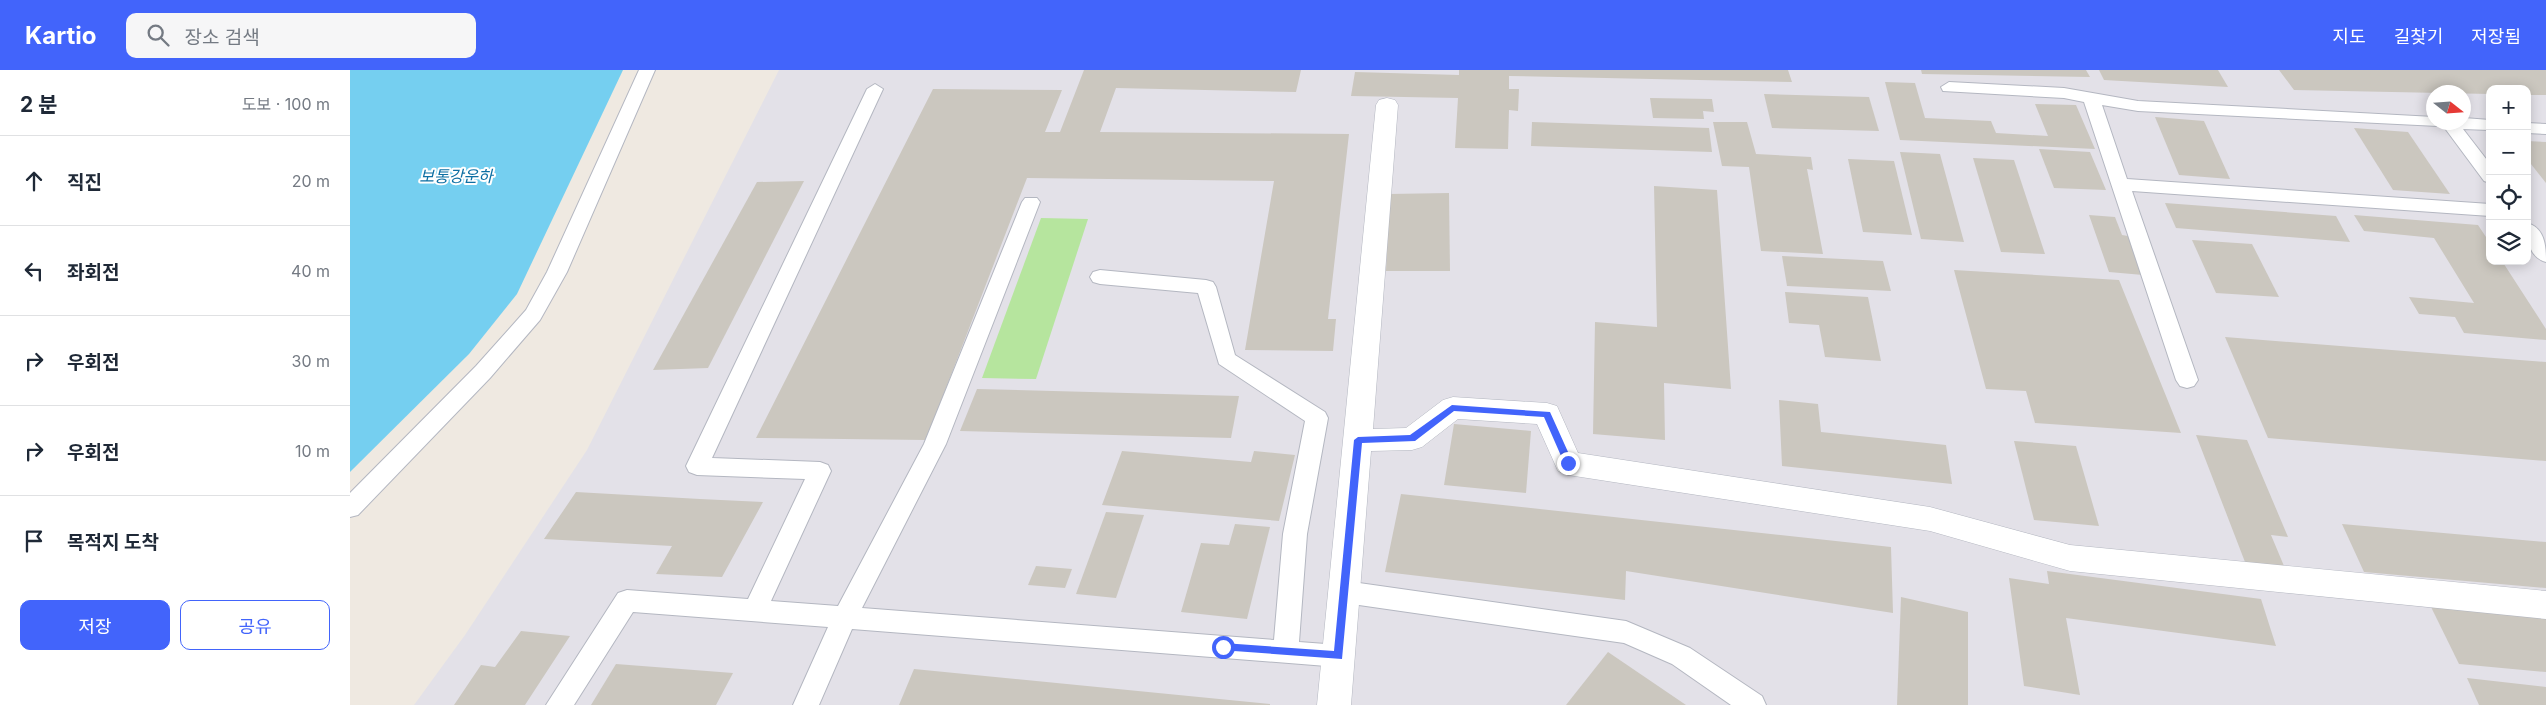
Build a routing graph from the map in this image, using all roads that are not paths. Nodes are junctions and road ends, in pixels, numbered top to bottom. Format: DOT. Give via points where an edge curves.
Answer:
graph roads {
  1 [pos="647,70"];
  2 [pos="875,88"];
  3 [pos="1949,88"];
  4 [pos="2091,98"];
  5 [pos="1387,105"];
  6 [pos="2426,122"];
  7 [pos="2471,124"];
  8 [pos="2486,125"];
  9 [pos="2531,128"];
  10 [pos="2546,129"];
  11 [pos="2455,130"];
  12 [pos="2489,175"];
  13 [pos="2121,184"];
  14 [pos="1031,202"];
  15 [pos="2486,210"];
  16 [pos="2531,234"];
  17 [pos="2546,255"];
  18 [pos="1100,277"];
  19 [pos="2187,380"];
  20 [pos="1358,440"];
  21 [pos="350,508"];
  22 [pos="1345,592"];
  23 [pos="2546,605"];
  24 [pos="755,610"];
  25 [pos="845,617"];
  26 [pos="1286,652"];
  27 [pos="1339,656"];
  28 [pos="559,705"];
  29 [pos="806,705"];
  30 [pos="1334,705"];
  31 [pos="1753,705"];
  1 -- 21 [label="lane" via="557,272 533,314 483,372"];
  2 -- 24 [label="lane" via="697,466 820,471"];
  3 -- 4 [label="lane" via="2064,93"];
  4 -- 6 [label="lane" via="2138,106"];
  4 -- 13 [label="lane"];
  5 -- 20 [label="street"];
  7 -- 8 [label="lane"];
  9 -- 10 [label="lane"];
  11 -- 12 [label="lane"];
  13 -- 15 [label="lane"];
  13 -- 19 [label="lane"];
  14 -- 25 [label="lane" via="935,444"];
  16 -- 17 [label="lane"];
  18 -- 26 [label="lane" via="1206,287 1226,359 1317,418 1295,534"];
  20 -- 22 [label="street"];
  20 -- 23 [label="street" via="1412,438 1452,408 1547,414 1568,463 1930,519 2070,558"];
  22 -- 27 [label="street"];
  22 -- 31 [label="lane" via="1626,632 1681,656"];
  24 -- 25 [label="lane"];
  24 -- 28 [label="lane" via="627,600"];
  25 -- 26 [label="lane"];
  25 -- 29 [label="lane"];
  26 -- 27 [label="lane"];
  27 -- 30 [label="street"];
}
